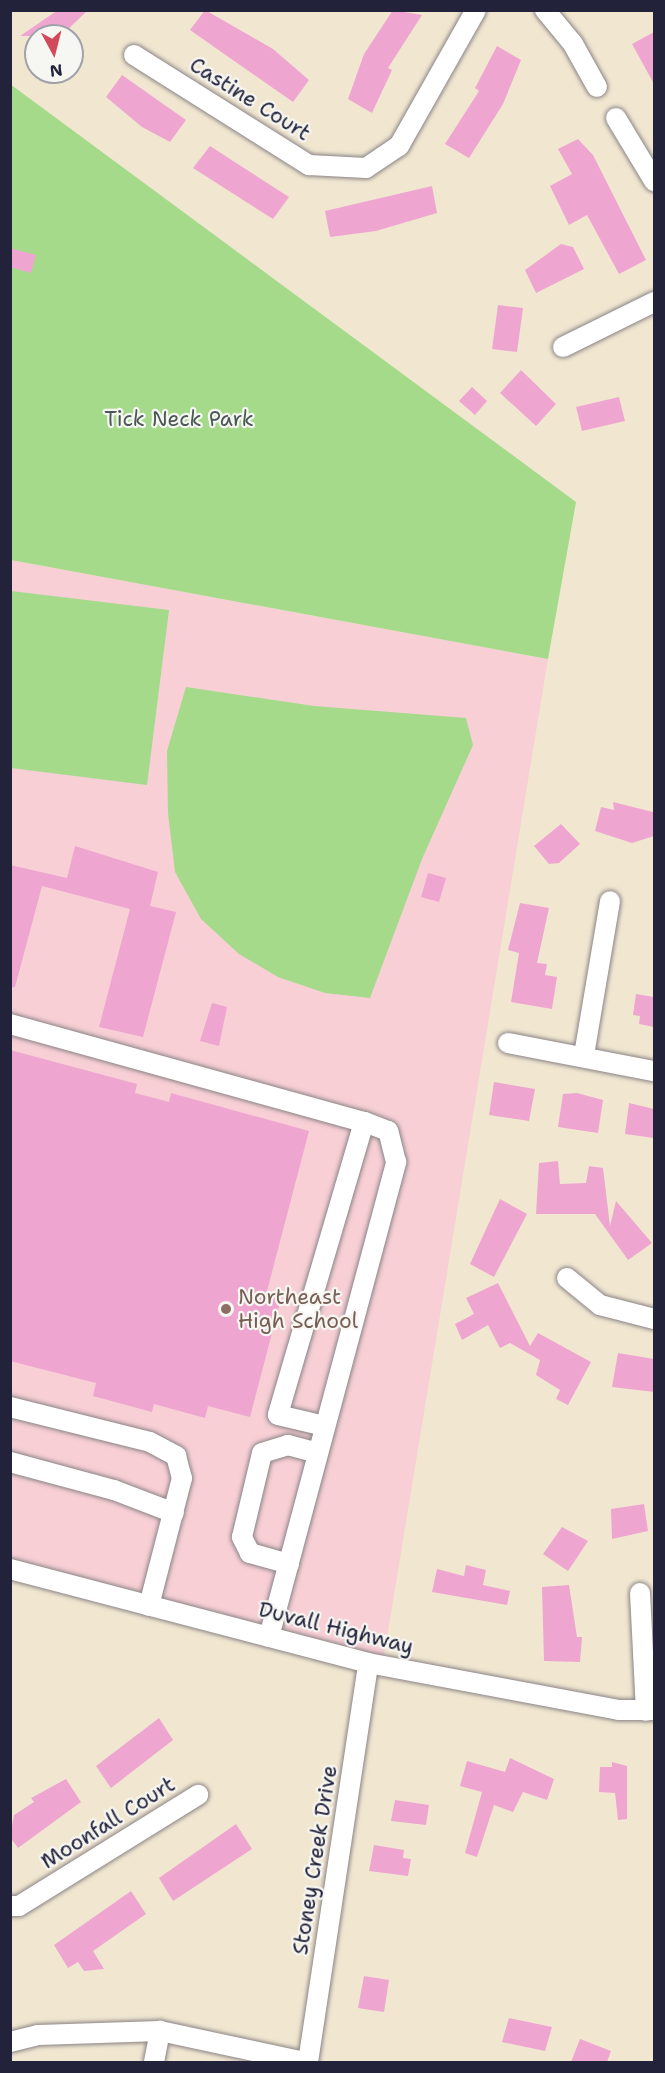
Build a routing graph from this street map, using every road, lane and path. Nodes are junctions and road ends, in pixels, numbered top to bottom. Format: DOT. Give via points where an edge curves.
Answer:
graph roads {
  1 [pos="476,10"];
  2 [pos="545,10"];
  3 [pos="134,55"];
  4 [pos="597,87"];
  5 [pos="616,118"];
  6 [pos="654,181"];
  7 [pos="654,302"];
  8 [pos="563,347"];
  9 [pos="610,901"];
  10 [pos="10,1024"];
  11 [pos="508,1043"];
  12 [pos="584,1055"];
  13 [pos="654,1071"];
  14 [pos="364,1122"];
  15 [pos="567,1278"];
  16 [pos="654,1319"];
  17 [pos="10,1407"];
  18 [pos="325,1426"];
  19 [pos="318,1453"];
  20 [pos="10,1462"];
  21 [pos="174,1514"];
  22 [pos="289,1564"];
  23 [pos="10,1569"];
  24 [pos="640,1593"];
  25 [pos="149,1606"];
  26 [pos="269,1637"];
  27 [pos="368,1664"];
  28 [pos="650,1711"];
  29 [pos="198,1796"];
  30 [pos="10,1906"];
  31 [pos="160,2031"];
  32 [pos="10,2042"];
  33 [pos="154,2062"];
  34 [pos="309,2062"];
  1 -- 3 [label="street, Castine Court" via="399,146 366,168 309,165"];
  2 -- 4 [label="street" via="573,44"];
  5 -- 6 [label="street"];
  7 -- 8 [label="street"];
  9 -- 12 [label="street"];
  10 -- 14 [label="street"];
  11 -- 12 [label="street"];
  12 -- 13 [label="street"];
  14 -- 18 [label="street" via="388,1131 396,1162"];
  14 -- 18 [label="street" via="278,1415"];
  15 -- 16 [label="street" via="600,1305"];
  17 -- 21 [label="street" via="164,1448 182,1465"];
  18 -- 19 [label="street"];
  19 -- 22 [label="street"];
  19 -- 22 [label="street" via="288,1445 262,1453 242,1537 250,1552"];
  20 -- 21 [label="street" via="114,1490"];
  21 -- 25 [label="street"];
  22 -- 26 [label="street"];
  23 -- 25 [label="street, Duvall Highway"];
  24 -- 28 [label="street"];
  25 -- 26 [label="street, Duvall Highway"];
  26 -- 27 [label="street, Duvall Highway"];
  27 -- 28 [label="street, Duvall Highway"];
  27 -- 34 [label="street, Stoney Creek Drive"];
  29 -- 30 [label="street, Moonfall Court" via="19,1906"];
  31 -- 32 [label="street" via="38,2035"];
  31 -- 33 [label="street"];
  31 -- 34 [label="street"];
}
